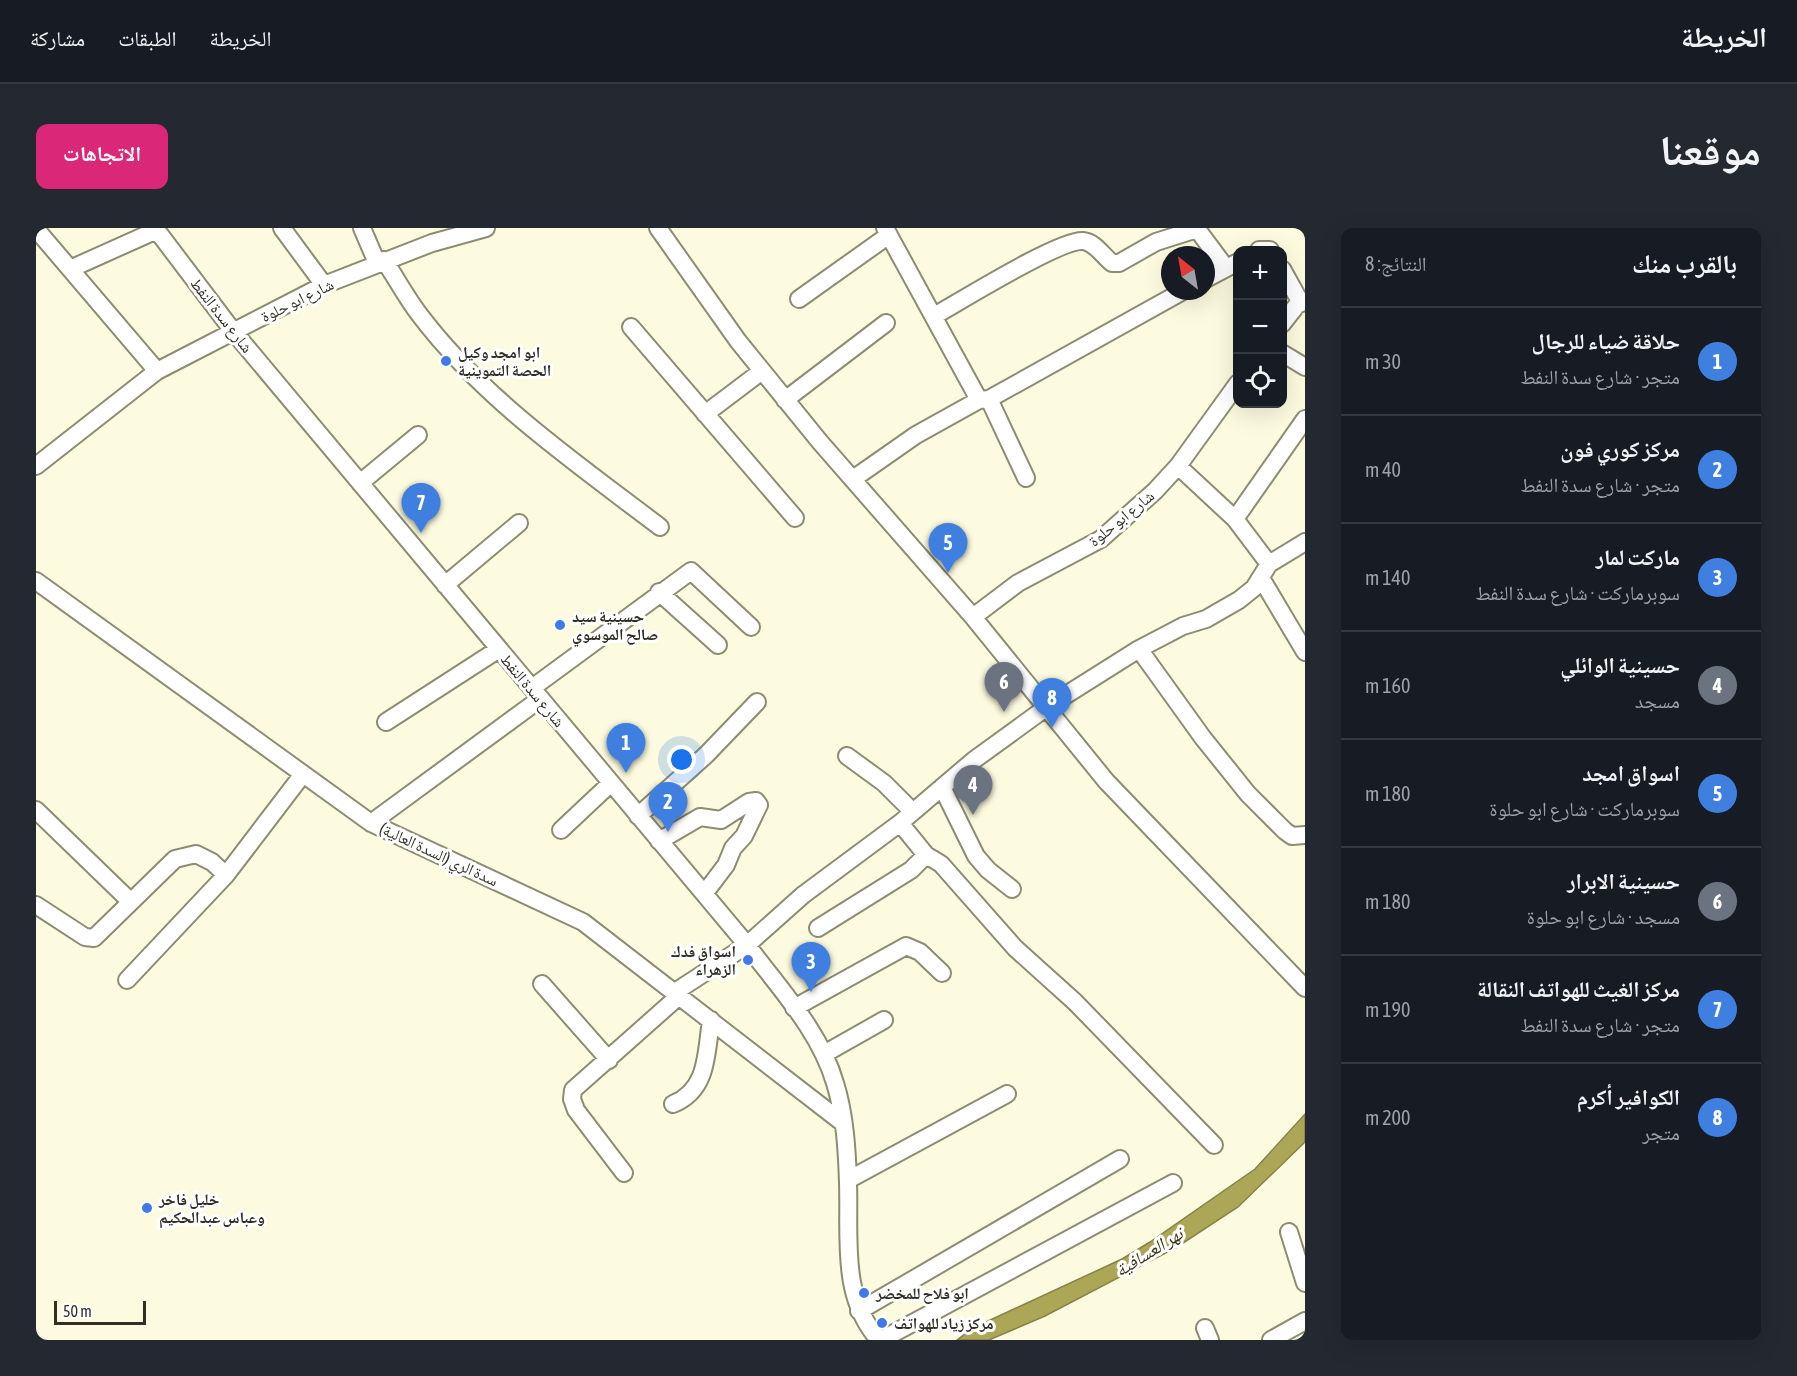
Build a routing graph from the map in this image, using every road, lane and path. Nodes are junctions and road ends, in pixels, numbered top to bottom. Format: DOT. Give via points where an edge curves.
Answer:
graph roads {
  1 [pos="282,228"];
  2 [pos="362,228"];
  3 [pos="486,228"];
  4 [pos="658,228"];
  5 [pos="36,229"];
  6 [pos="156,229"];
  7 [pos="887,232"];
  8 [pos="380,262"];
  9 [pos="1232,265"];
  10 [pos="70,269"];
  11 [pos="1215,274"];
  12 [pos="1287,277"];
  13 [pos="324,285"];
  14 [pos="799,299"];
  15 [pos="1166,300"];
  16 [pos="1303,302"];
  17 [pos="934,316"];
  18 [pos="1287,319"];
  19 [pos="886,322"];
  20 [pos="631,327"];
  21 [pos="233,331"];
  22 [pos="1284,354"];
  23 [pos="1305,367"];
  24 [pos="157,371"];
  25 [pos="762,371"];
  26 [pos="1233,390"];
  27 [pos="984,399"];
  28 [pos="785,400"];
  29 [pos="705,414"];
  30 [pos="1305,419"];
  31 [pos="418,435"];
  32 [pos="36,466"];
  33 [pos="1178,466"];
  34 [pos="1026,478"];
  35 [pos="853,479"];
  36 [pos="360,483"];
  37 [pos="795,518"];
  38 [pos="1235,519"];
  39 [pos="519,523"];
  40 [pos="660,527"];
  41 [pos="1305,542"];
  42 [pos="1265,571"];
  43 [pos="36,581"];
  44 [pos="445,585"];
  45 [pos="659,592"];
  46 [pos="973,617"];
  47 [pos="751,627"];
  48 [pos="718,645"];
  49 [pos="499,649"];
  50 [pos="1139,649"];
  51 [pos="1305,652"];
  52 [pos="536,693"];
  53 [pos="757,702"];
  54 [pos="1047,707"];
  55 [pos="386,723"];
  56 [pos="847,756"];
  57 [pos="303,774"];
  58 [pos="611,783"];
  59 [pos="942,787"];
  60 [pos="36,810"];
  61 [pos="913,812"];
  62 [pos="638,816"];
  63 [pos="371,823"];
  64 [pos="900,823"];
  65 [pos="561,830"];
  66 [pos="1305,835"];
  67 [pos="659,841"];
  68 [pos="926,855"];
  69 [pos="226,875"];
  70 [pos="1012,889"];
  71 [pos="704,894"];
  72 [pos="131,902"];
  73 [pos="36,905"];
  74 [pos="818,928"];
  75 [pos="747,945"];
  76 [pos="942,973"];
  77 [pos="127,980"];
  78 [pos="542,984"];
  79 [pos="1305,988"];
  80 [pos="677,994"];
  81 [pos="794,1008"];
  82 [pos="711,1020"];
  83 [pos="884,1020"];
  84 [pos="824,1054"];
  85 [pos="609,1060"];
  86 [pos="1007,1094"];
  87 [pos="673,1104"];
  88 [pos="843,1123"];
  89 [pos="1214,1145"];
  90 [pos="1120,1159"];
  91 [pos="624,1173"];
  92 [pos="848,1180"];
  93 [pos="1173,1183"];
  94 [pos="1290,1232"];
  95 [pos="1305,1283"];
  96 [pos="859,1311"];
  97 [pos="1305,1320"];
  98 [pos="880,1340"];
  99 [pos="1271,1340"];
  1 -- 13 [label="street"];
  2 -- 8 [label="street"];
  3 -- 8 [label="street, شارع ابو حلوة"];
  4 -- 25 [label="street"];
  5 -- 10 [label="street"];
  6 -- 10 [label="street"];
  6 -- 21 [label="street, شارع سدة النفط"];
  7 -- 14 [label="street"];
  7 -- 17 [label="street"];
  8 -- 13 [label="street, شارع ابو حلوة"];
  8 -- 40 [label="street" via="456,358 562,451"];
  9 -- 11 [label="street"];
  9 -- 17 [label="street" via="1197,229 1156,242 1119,263 1112,263 1092,244 1079,241 1043,255"];
  10 -- 24 [label="street"];
  12 -- 16 [label="street"];
  13 -- 21 [label="street, شارع ابو حلوة"];
  15 -- 27 [label="street"];
  16 -- 18 [label="street"];
  17 -- 27 [label="street"];
  19 -- 28 [label="street"];
  20 -- 29 [label="street"];
  21 -- 24 [label="street, شارع ابو حلوة"];
  21 -- 36 [label="street, شارع سدة النفط"];
  22 -- 23 [label="street"];
  24 -- 32 [label="street, شارع ابو حلوة"];
  25 -- 28 [label="street"];
  25 -- 29 [label="street"];
  26 -- 33 [label="street, شارع ابو حلوة"];
  27 -- 34 [label="street"];
  27 -- 35 [label="street" via="916,435"];
  28 -- 35 [label="street"];
  29 -- 37 [label="street"];
  30 -- 38 [label="street"];
  31 -- 36 [label="street"];
  33 -- 38 [label="street"];
  33 -- 46 [label="street, شارع ابو حلوة" via="1155,492 1101,539 1018,583"];
  35 -- 46 [label="street"];
  36 -- 44 [label="street, شارع سدة النفط"];
  38 -- 42 [label="street"];
  39 -- 44 [label="street"];
  41 -- 42 [label="street"];
  42 -- 50 [label="street" via="1254,588 1215,614"];
  42 -- 51 [label="street"];
  43 -- 57 [label="street, سدة الري (السدة العالية)"];
  44 -- 49 [label="street, شارع سدة النفط"];
  45 -- 47 [label="street" via="691,571"];
  45 -- 48 [label="street"];
  45 -- 52 [label="street"];
  46 -- 54 [label="street"];
  49 -- 52 [label="street, شارع سدة النفط"];
  49 -- 55 [label="street"];
  50 -- 54 [label="street"];
  50 -- 66 [label="street" via="1248,794 1285,831 1292,836"];
  52 -- 58 [label="street, شارع سدة النفط"];
  52 -- 63 [label="street"];
  53 -- 62 [label="street"];
  54 -- 59 [label="street"];
  54 -- 79 [label="street" via="1106,781"];
  56 -- 61 [label="street" via="884,783"];
  57 -- 63 [label="street, سدة الري (السدة العالية)"];
  57 -- 69 [label="street"];
  58 -- 62 [label="street, شارع سدة النفط"];
  58 -- 65 [label="street"];
  59 -- 61 [label="street"];
  59 -- 70 [label="street" via="976,856"];
  60 -- 72 [label="street"];
  61 -- 64 [label="street"];
  62 -- 67 [label="street, شارع سدة النفط"];
  63 -- 80 [label="street, سدة الري (السدة العالية)" via="583,922"];
  64 -- 68 [label="street"];
  64 -- 75 [label="street" via="802,896"];
  67 -- 71 [label="street, شارع سدة النفط"];
  67 -- 71 [label="street" via="700,817 721,820 756,801 759,805 744,836"];
  68 -- 74 [label="street" via="911,870"];
  68 -- 89 [label="street" via="941,864 1015,948"];
  69 -- 72 [label="street" via="196,854 175,859"];
  69 -- 77 [label="street"];
  71 -- 75 [label="street, شارع سدة النفط"];
  72 -- 73 [label="street" via="94,938 85,937"];
  75 -- 80 [label="street"];
  75 -- 81 [label="street, شارع سدة النفط"];
  76 -- 81 [label="street" via="920,952 906,946"];
  78 -- 85 [label="street"];
  80 -- 82 [label="street, سدة الري (السدة العالية)"];
  80 -- 85 [label="street"];
  81 -- 84 [label="street, شارع سدة النفط"];
  82 -- 87 [label="street" via="698,1086 688,1098"];
  82 -- 88 [label="street, سدة الري (السدة العالية)"];
  83 -- 84 [label="street"];
  84 -- 88 [label="street, شارع سدة النفط" via="835,1081"];
  85 -- 91 [label="street" via="573,1090 572,1099 576,1110"];
  86 -- 92 [label="street"];
  88 -- 92 [label="street, شارع سدة النفط"];
  90 -- 96 [label="street"];
  92 -- 96 [label="street, شارع سدة النفط" via="850,1275"];
  93 -- 98 [label="street"];
  94 -- 95 [label="street"];
  96 -- 98 [label="street"];
  97 -- 99 [label="street"];
}
